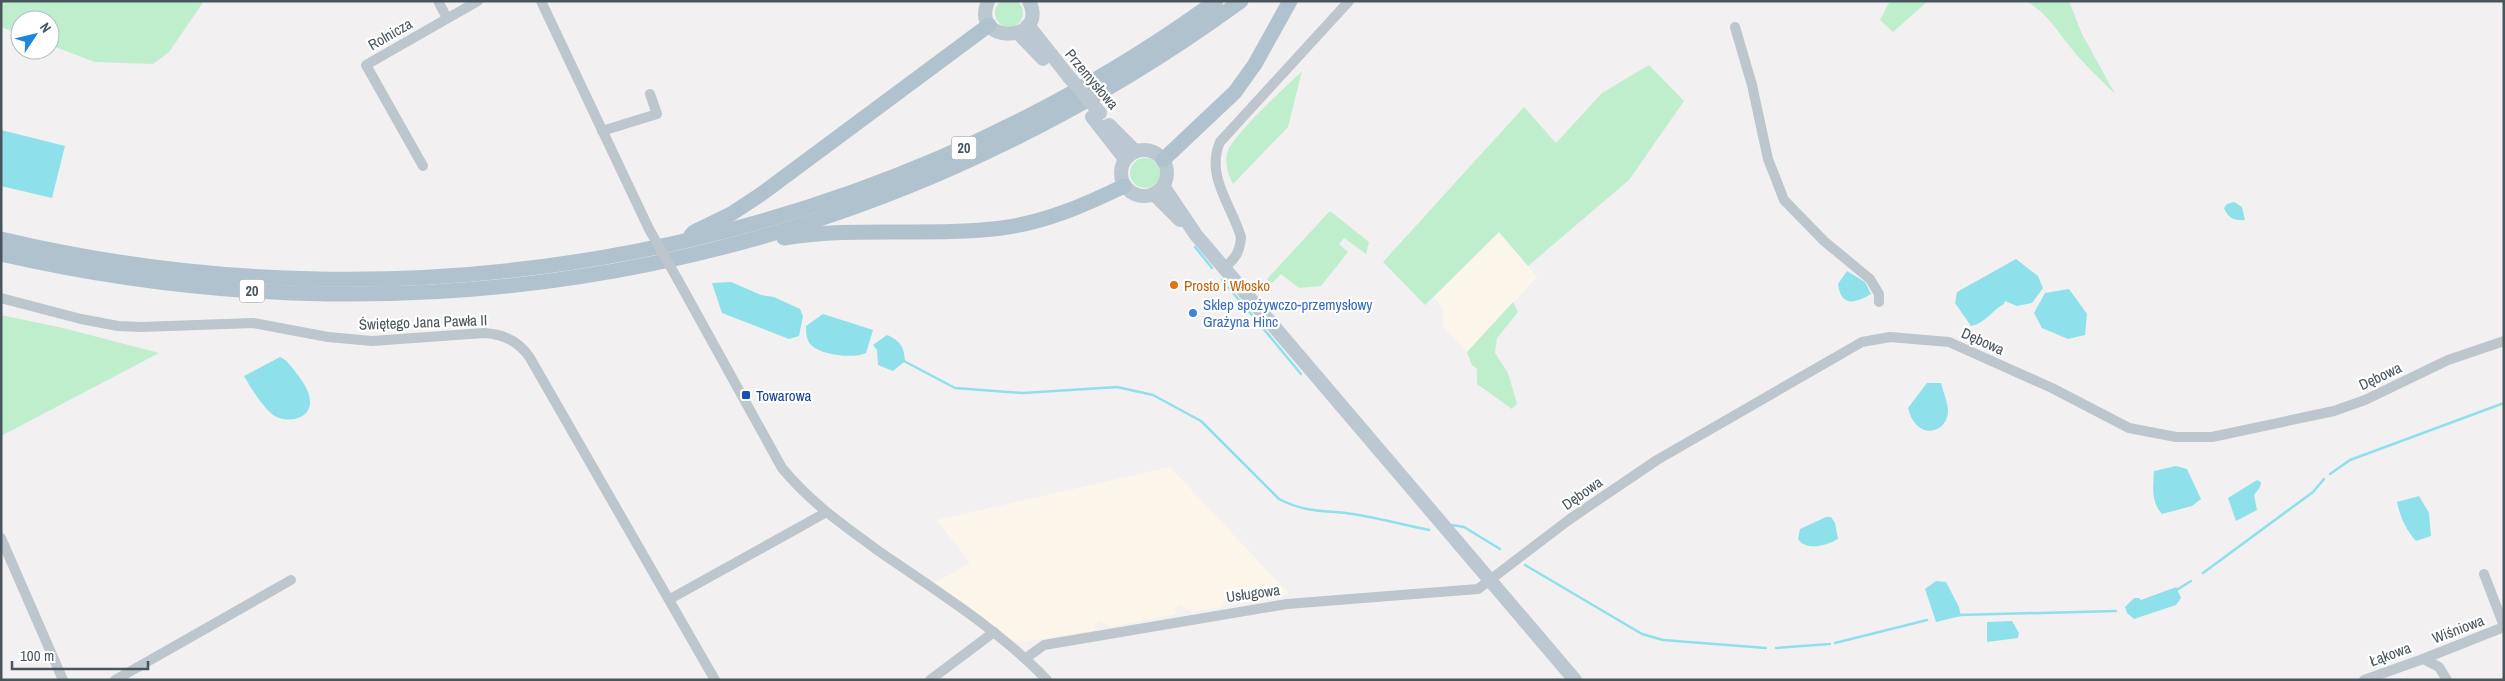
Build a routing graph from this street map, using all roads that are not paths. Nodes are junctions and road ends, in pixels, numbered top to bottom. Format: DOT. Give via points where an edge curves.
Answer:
graph roads {
  1 [pos="438,1"];
  2 [pos="478,1"];
  3 [pos="541,1"];
  4 [pos="988,1"];
  5 [pos="1029,1"];
  6 [pos="1216,1"];
  7 [pos="1241,1"];
  8 [pos="1290,1"];
  9 [pos="1350,1"];
  10 [pos="447,18"];
  11 [pos="989,25"];
  12 [pos="1735,28"];
  13 [pos="1023,29"];
  14 [pos="650,94"];
  15 [pos="602,131"];
  16 [pos="1130,155"];
  17 [pos="1163,160"];
  18 [pos="423,166"];
  19 [pos="1124,186"];
  20 [pos="1159,190"];
  21 [pos="761,238"];
  22 [pos="1,239"];
  23 [pos="687,240"];
  24 [pos="1,254"];
  25 [pos="1224,268"];
  26 [pos="1,298"];
  27 [pos="1879,302"];
  28 [pos="2504,341"];
  29 [pos="825,512"];
  30 [pos="1,538"];
  31 [pos="2484,574"];
  32 [pos="1488,579"];
  33 [pos="291,580"];
  34 [pos="670,599"];
  35 [pos="2504,626"];
  36 [pos="994,632"];
  37 [pos="1026,658"];
  38 [pos="2423,658"];
  39 [pos="63,680"];
  40 [pos="115,680"];
  41 [pos="715,680"];
  42 [pos="930,680"];
  43 [pos="1047,680"];
  44 [pos="1575,680"];
  45 [pos="2364,680"];
  46 [pos="2447,680"];
  1 -- 10 [label="street"];
  2 -- 10 [label="street, Rolnicza"];
  3 -- 15 [label="street"];
  4 -- 11 [label="main road" via="986,15"];
  5 -- 13 [label="main road" via="1032,12"];
  6 -- 23 [label="main road, 20" via="1118,66 1045,108 941,158 834,200"];
  7 -- 21 [label="main road, 20" via="1163,56 1059,117 998,148 891,194"];
  8 -- 17 [label="main road" via="1255,64 1235,92"];
  9 -- 25 [label="street" via="1220,142 1215,153 1215,171 1241,237 1236,257"];
  10 -- 18 [label="street, Rolnicza" via="366,65"];
  11 -- 13 [label="main road" via="999,33 1012,35"];
  11 -- 23 [label="main road" via="760,195 694,232"];
  12 -- 27 [label="street" via="1752,84 1768,159 1784,200 1824,241 1870,279 1879,294"];
  13 -- 16 [label="main road, Przemysłowa"];
  14 -- 15 [label="street" via="657,114"];
  15 -- 29 [label="street, bridge" via="649,228 782,468"];
  16 -- 17 [label="main road" via="1153,152"];
  16 -- 19 [label="main road" via="1120,172"];
  17 -- 20 [label="main road" via="1167,173"];
  19 -- 20 [label="main road" via="1134,194 1148,196"];
  19 -- 21 [label="main road" via="1065,213 1001,228"];
  20 -- 25 [label="main road"];
  21 -- 24 [label="main road, 20" via="658,264 549,282 438,292 343,295 180,285"];
  22 -- 23 [label="main road, 20" via="182,270 342,280 437,278 513,271 615,256"];
  25 -- 32 [label="main road"];
  26 -- 34 [label="street, Świętego Jana Pawła II" via="118,326 236,322 346,340 484,333 513,340 530,358"];
  28 -- 32 [label="street, Dębowa" via="2448,360 2365,400 2334,411 2212,437 2176,437 2129,428 2052,388 1949,342 1890,337 1862,342 1650,465"];
  29 -- 34 [label="street"];
  29 -- 36 [label="street"];
  30 -- 39 [label="street"];
  31 -- 35 [label="street, Wiśniowa"];
  32 -- 37 [label="street, Usługowa" via="1478,589 1234,611 1044,645"];
  32 -- 44 [label="main road"];
  33 -- 40 [label="street"];
  34 -- 41 [label="street, Świętego Jana Pawła II"];
  35 -- 38 [label="street, Wiśniowa"];
  36 -- 37 [label="street"];
  36 -- 42 [label="street"];
  37 -- 43 [label="street"];
  38 -- 45 [label="street, Łąkowa"];
  38 -- 46 [label="street, Łąkowa" via="2439,667"];
}
